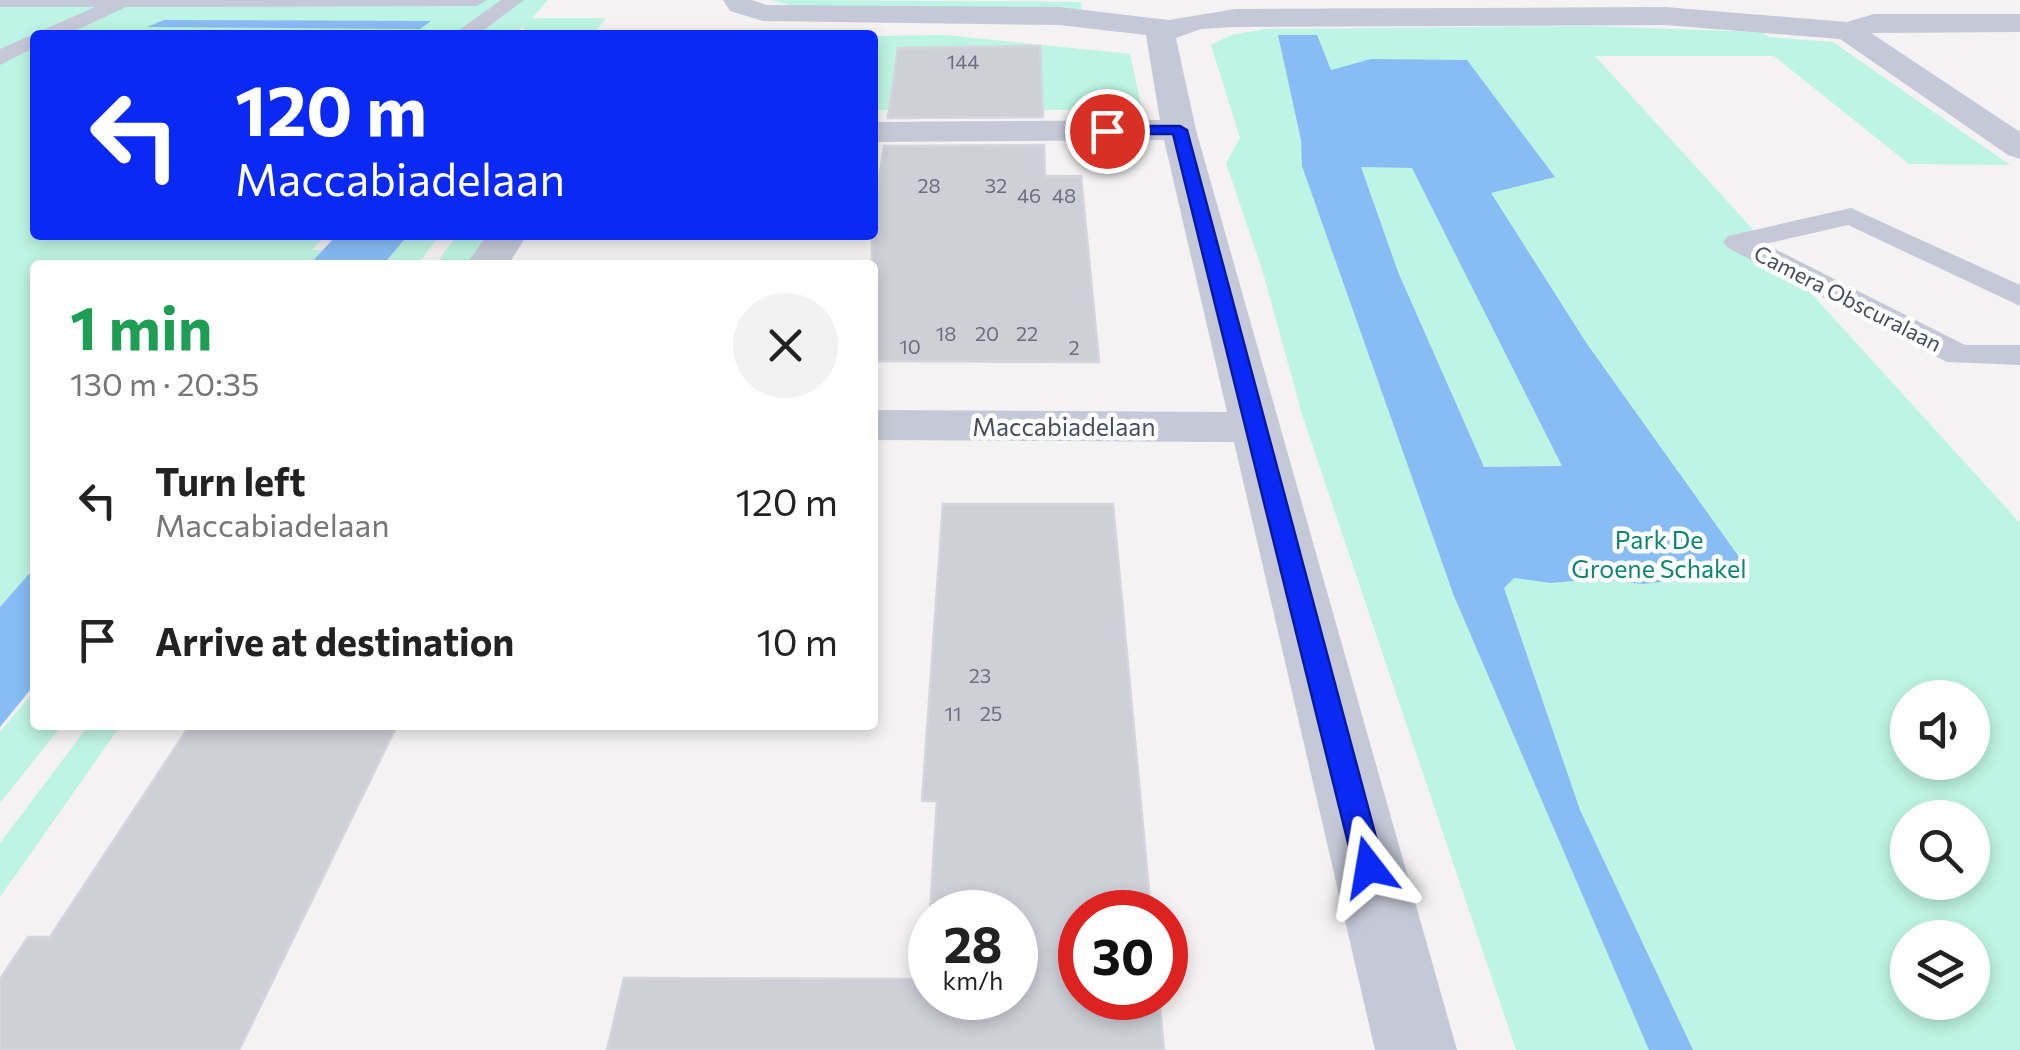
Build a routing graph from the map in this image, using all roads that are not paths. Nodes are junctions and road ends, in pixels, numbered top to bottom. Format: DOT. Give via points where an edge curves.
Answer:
graph roads {
  1 [pos="0,0"];
  2 [pos="478,0"];
  3 [pos="514,0"];
  4 [pos="737,0"];
  5 [pos="124,2"];
  6 [pos="2020,23"];
  7 [pos="60,30"];
  8 [pos="470,30"];
  9 [pos="1170,30"];
  10 [pos="1848,32"];
  11 [pos="30,41"];
  12 [pos="0,58"];
  13 [pos="1180,130"];
  14 [pos="878,132"];
  15 [pos="2020,148"];
  16 [pos="2020,297"];
  17 [pos="2020,355"];
  18 [pos="878,425"];
  19 [pos="1256,427"];
  20 [pos="1416,1050"];
  1 -- 5 [label="lane"];
  2 -- 5 [label="lane"];
  3 -- 8 [label="lane"];
  4 -- 9 [label="street" via="763,13 1059,16"];
  5 -- 7 [label="lane"];
  6 -- 10 [label="street" via="1874,22"];
  9 -- 10 [label="street" via="1251,18 1665,16"];
  9 -- 13 [label="street" via="1161,35 1161,45"];
  10 -- 15 [label="street"];
  11 -- 12 [label="lane"];
  13 -- 14 [label="street"];
  13 -- 19 [label="street"];
  16 -- 17 [label="lane, Camera Obscuralaan" via="1851,216 1738,242 1959,355"];
  18 -- 19 [label="street, Maccabiadelaan"];
  19 -- 20 [label="street"];
}
